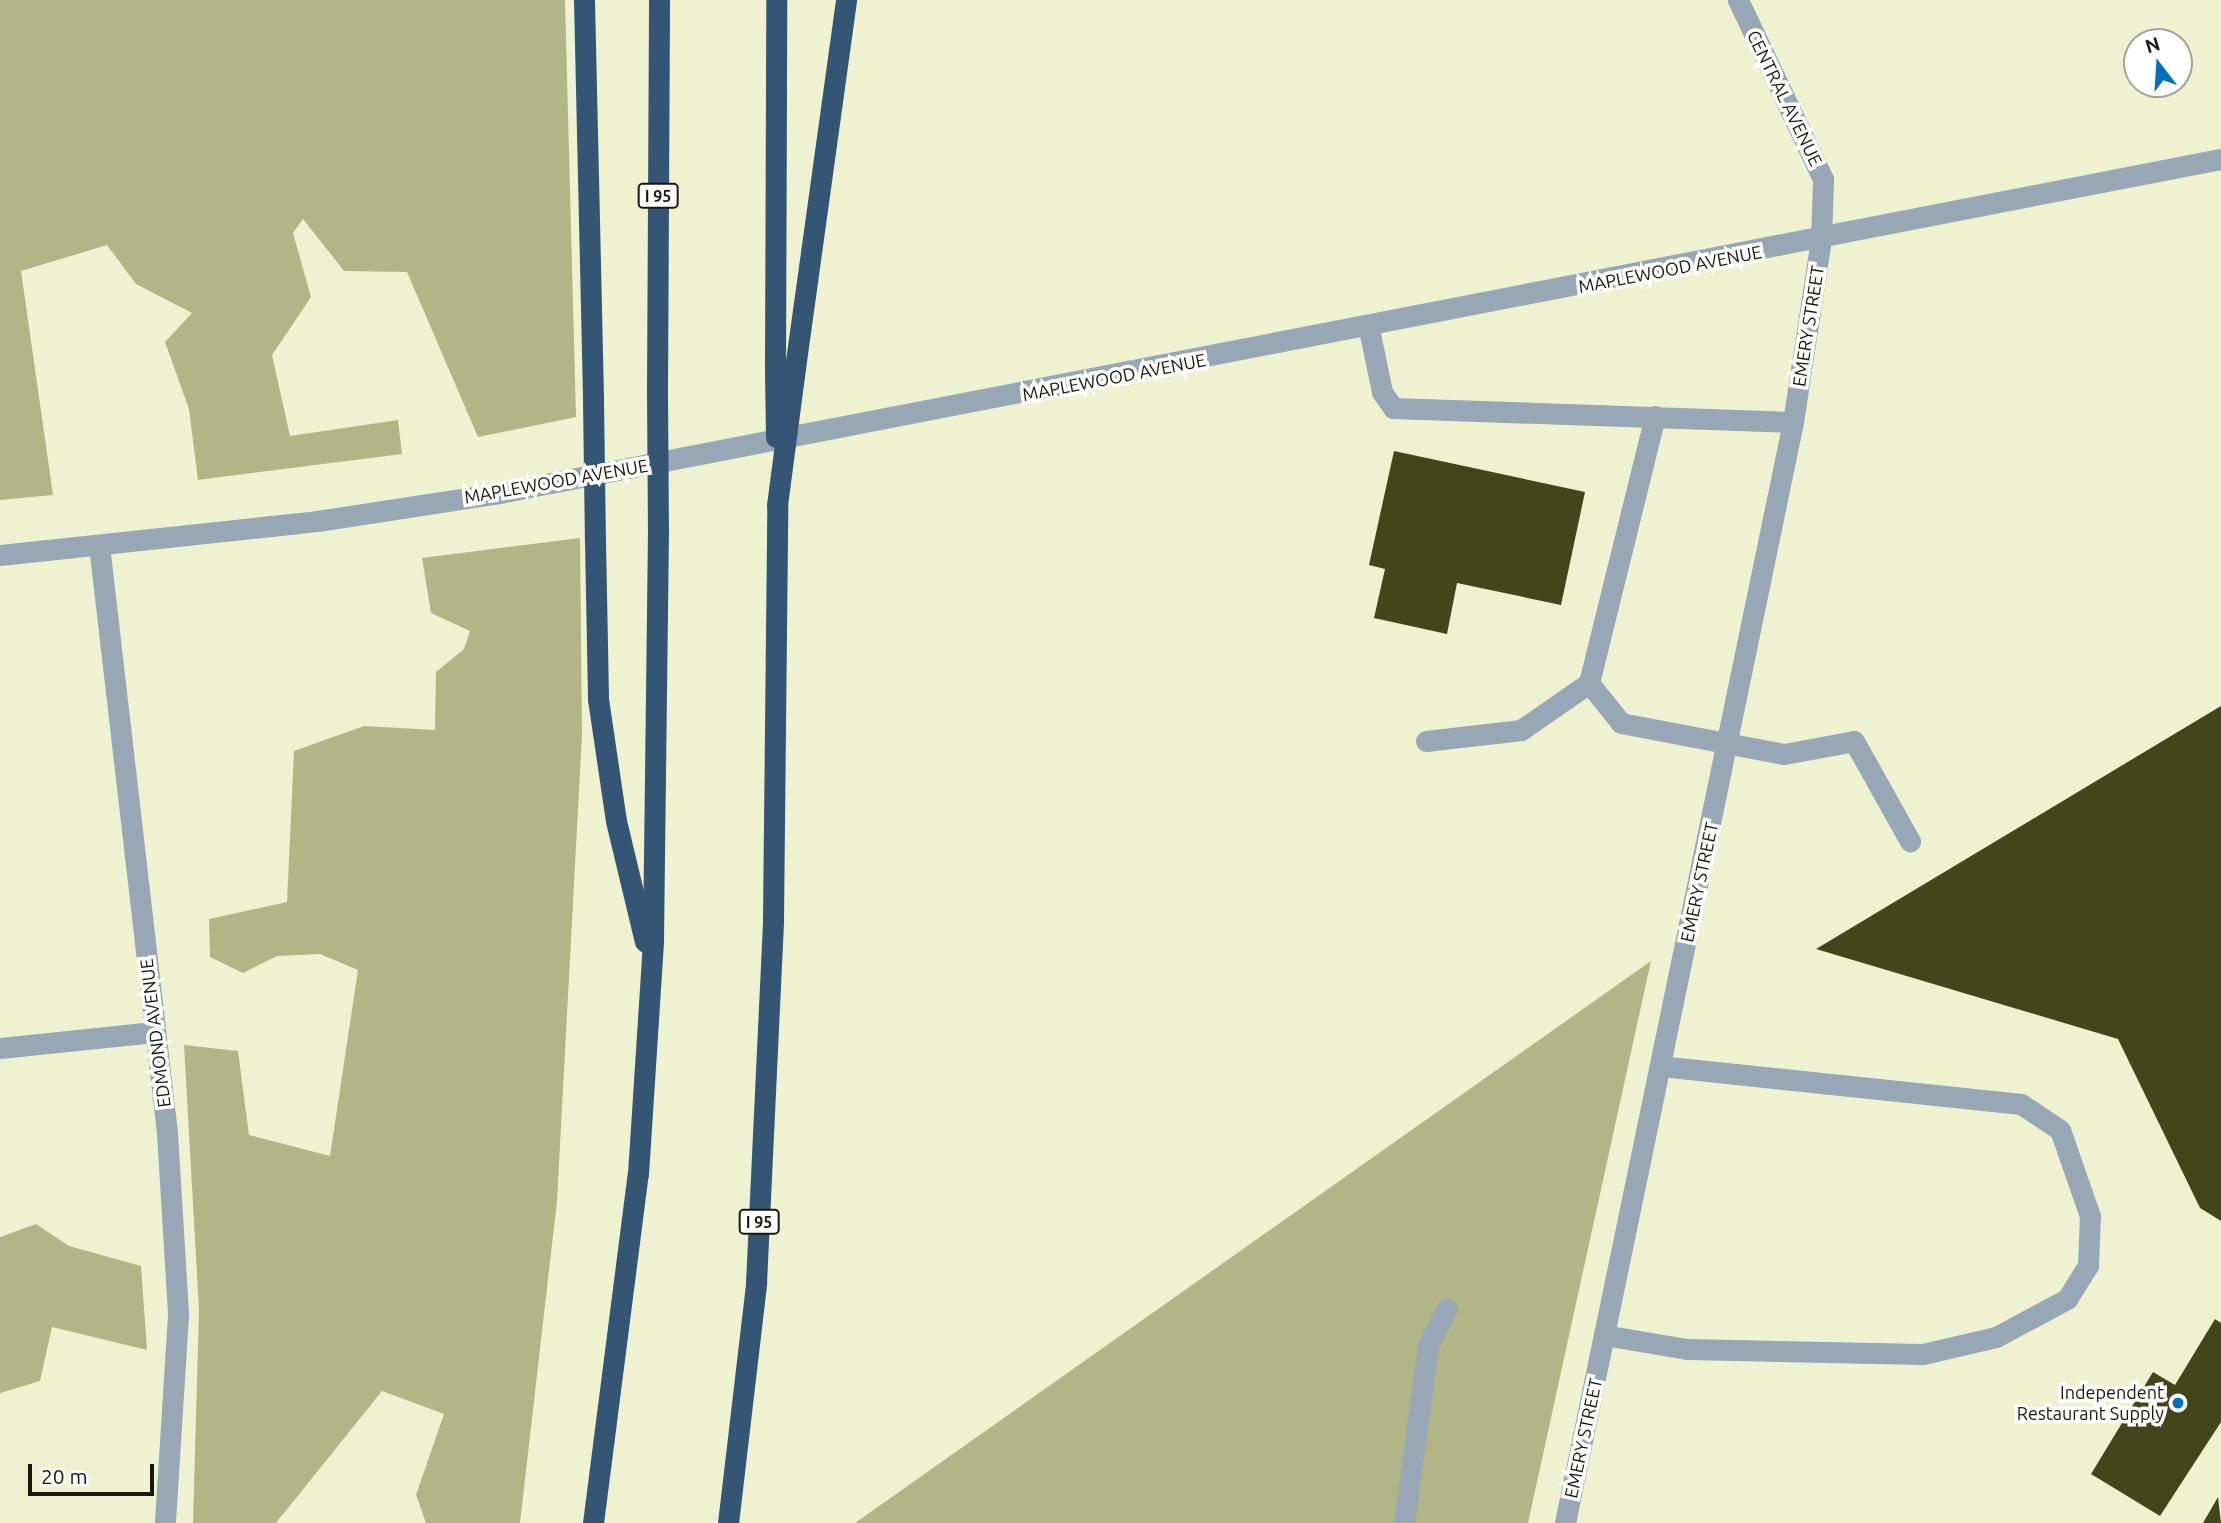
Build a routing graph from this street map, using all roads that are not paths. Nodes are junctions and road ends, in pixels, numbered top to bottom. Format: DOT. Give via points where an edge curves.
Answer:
graph roads {
  1 [pos="584,0"];
  2 [pos="659,0"];
  3 [pos="776,0"];
  4 [pos="846,0"];
  5 [pos="1738,0"];
  6 [pos="2221,159"];
  7 [pos="1821,240"];
  8 [pos="1368,328"];
  9 [pos="785,370"];
  10 [pos="1655,416"];
  11 [pos="1793,422"];
  12 [pos="99,545"];
  13 [pos="0,555"];
  14 [pos="1589,683"];
  15 [pos="1426,741"];
  16 [pos="1727,743"];
  17 [pos="1910,841"];
  18 [pos="651,968"];
  19 [pos="154,1032"];
  20 [pos="0,1048"];
  21 [pos="1661,1066"];
  22 [pos="1447,1308"];
  23 [pos="1604,1335"];
  24 [pos="165,1523"];
  25 [pos="593,1523"];
  26 [pos="729,1523"];
  27 [pos="1404,1523"];
  28 [pos="1565,1523"];
  1 -- 18 [label="highway, bridge" via="598,699 616,821"];
  2 -- 18 [label="highway, I 95, bridge"];
  3 -- 9 [label="highway, I 95"];
  4 -- 9 [label="highway"];
  5 -- 7 [label="street, CENTRAL AVENUE" via="1823,179"];
  6 -- 7 [label="street, MAPLEWOOD AVENUE"];
  7 -- 8 [label="street, MAPLEWOOD AVENUE"];
  7 -- 11 [label="street, EMERY STREET"];
  8 -- 10 [label="street" via="1382,392 1393,408"];
  8 -- 12 [label="street, MAPLEWOOD AVENUE" via="499,493"];
  9 -- 26 [label="highway, I 95, bridge" via="777,505 776,781 758,1256"];
  10 -- 11 [label="street"];
  10 -- 14 [label="street"];
  11 -- 16 [label="street, EMERY STREET"];
  12 -- 13 [label="street, MAPLEWOOD AVENUE"];
  12 -- 19 [label="street, EDMOND AVENUE"];
  14 -- 15 [label="street" via="1521,730"];
  14 -- 16 [label="street" via="1621,723"];
  16 -- 17 [label="street" via="1784,754 1854,741"];
  16 -- 21 [label="street, EMERY STREET"];
  18 -- 25 [label="highway, I 95" via="637,1188"];
  19 -- 20 [label="street"];
  19 -- 24 [label="street, EDMOND AVENUE" via="177,1315"];
  21 -- 23 [label="street, EMERY STREET"];
  21 -- 23 [label="street" via="2021,1104 2060,1130 2090,1216 2088,1265 2067,1299 1996,1337 1923,1354 1688,1349"];
  22 -- 27 [label="street" via="1428,1346"];
  23 -- 28 [label="street, EMERY STREET"];
}
